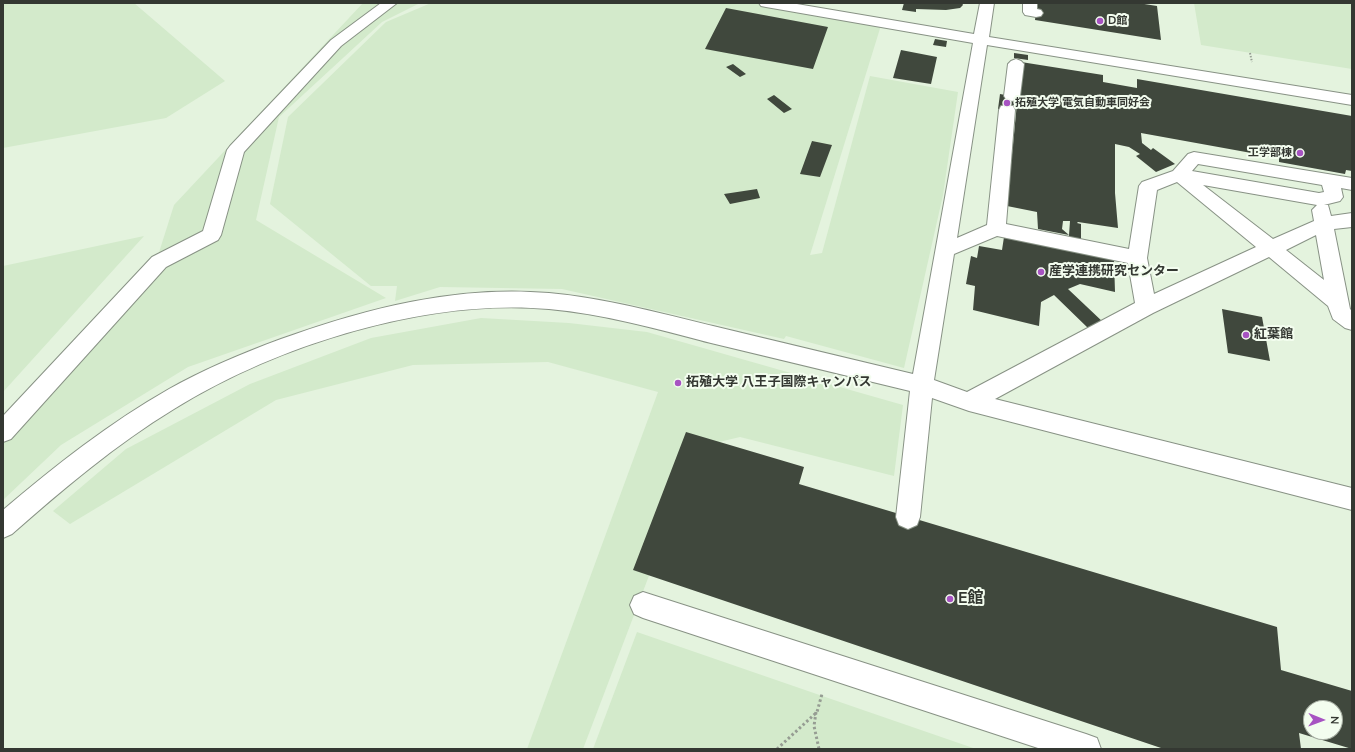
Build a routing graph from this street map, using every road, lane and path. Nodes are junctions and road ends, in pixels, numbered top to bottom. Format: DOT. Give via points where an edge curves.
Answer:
graph roads {
  1 [pos="390,3"];
  2 [pos="766,3"];
  3 [pos="987,3"];
  4 [pos="982,40"];
  5 [pos="1016,64"];
  6 [pos="1352,100"];
  7 [pos="1179,175"];
  8 [pos="1330,180"];
  9 [pos="1352,184"];
  10 [pos="1319,199"];
  11 [pos="1352,220"];
  12 [pos="1323,224"];
  13 [pos="996,229"];
  14 [pos="1272,248"];
  15 [pos="946,250"];
  16 [pos="1137,258"];
  17 [pos="1338,302"];
  18 [pos="1146,307"];
  19 [pos="1352,322"];
  20 [pos="922,385"];
  21 [pos="969,402"];
  22 [pos="3,432"];
  23 [pos="1352,499"];
  24 [pos="908,517"];
  25 [pos="3,526"];
  26 [pos="643,605"];
  27 [pos="830,666"];
  28 [pos="817,712"];
  29 [pos="776,749"];
  30 [pos="819,749"];
  31 [pos="1086,749"];
  1 -- 22 [label="lane" via="336,43 236,150 211,234 159,262"];
  2 -- 4 [label="lane"];
  3 -- 4 [label="lane"];
  4 -- 6 [label="lane"];
  4 -- 15 [label="lane"];
  5 -- 13 [label="lane" via="1009,103"];
  7 -- 8 [label="lane" via="1194,158"];
  7 -- 10 [label="lane"];
  7 -- 14 [label="lane"];
  7 -- 16 [label="lane" via="1148,186"];
  8 -- 9 [label="lane"];
  8 -- 10 [label="lane" via="1334,197"];
  10 -- 12 [label="lane"];
  11 -- 12 [label="lane"];
  12 -- 14 [label="lane"];
  12 -- 17 [label="lane"];
  13 -- 15 [label="lane"];
  13 -- 16 [label="lane"];
  14 -- 17 [label="lane"];
  14 -- 18 [label="lane"];
  15 -- 20 [label="lane"];
  16 -- 18 [label="lane"];
  17 -- 19 [label="lane" via="1340,313"];
  18 -- 21 [label="lane"];
  20 -- 21 [label="lane"];
  20 -- 24 [label="lane"];
  20 -- 25 [label="lane" via="624,313 548,301 488,299 430,305 334,328 227,369 166,402 107,441 45,489"];
  21 -- 23 [label="lane"];
  26 -- 27 [label="lane"];
  27 -- 28 [label="path"];
  27 -- 31 [label="lane"];
  28 -- 29 [label="path"];
  28 -- 30 [label="path" via="814,726"];
}
